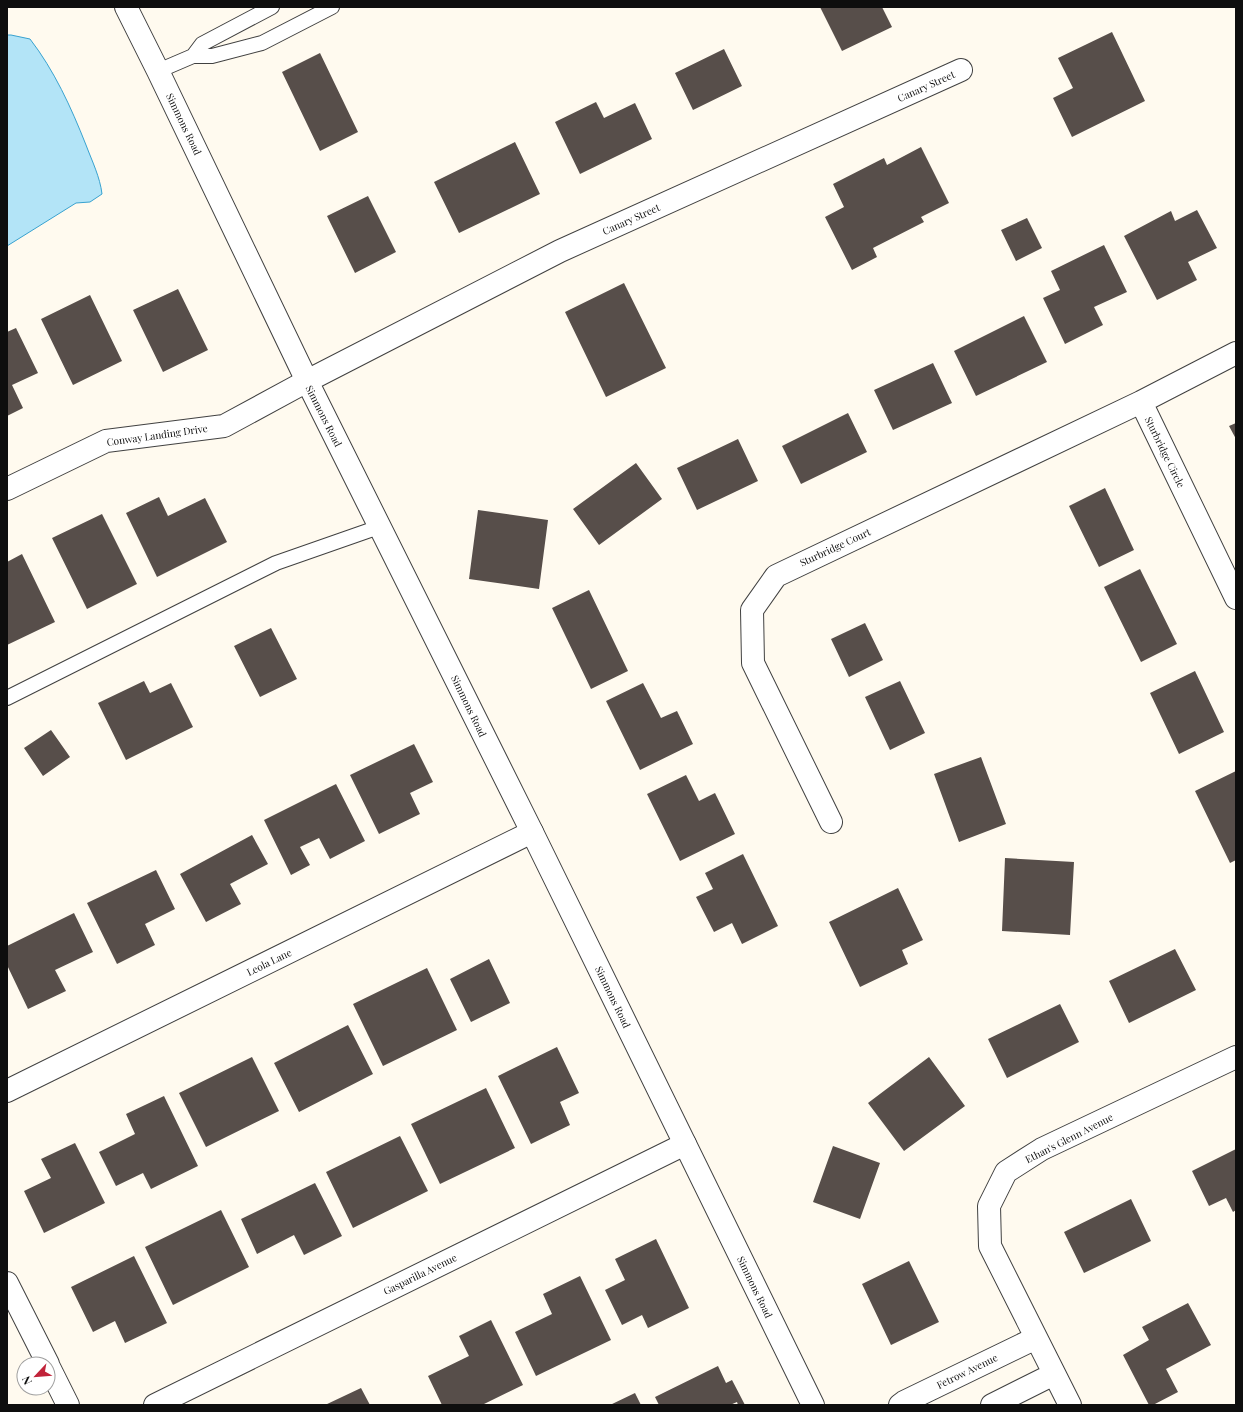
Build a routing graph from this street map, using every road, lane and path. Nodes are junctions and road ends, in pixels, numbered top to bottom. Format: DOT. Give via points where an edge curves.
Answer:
graph roads {
  1 [pos="126,7"];
  2 [pos="272,7"];
  3 [pos="332,7"];
  4 [pos="193,56"];
  5 [pos="961,70"];
  6 [pos="158,71"];
  7 [pos="1236,353"];
  8 [pos="307,381"];
  9 [pos="1141,402"];
  10 [pos="7,488"];
  11 [pos="379,527"];
  12 [pos="1236,598"];
  13 [pos="7,698"];
  14 [pos="831,822"];
  15 [pos="532,832"];
  16 [pos="1236,1057"];
  17 [pos="7,1091"];
  18 [pos="685,1144"];
  19 [pos="7,1282"];
  20 [pos="1036,1338"];
  21 [pos="44,1356"];
  22 [pos="1054,1374"];
  23 [pos="56,1380"];
  24 [pos="68,1405"];
  25 [pos="155,1405"];
  26 [pos="813,1405"];
  27 [pos="900,1405"];
  28 [pos="992,1405"];
  29 [pos="1070,1405"];
  1 -- 6 [label="street, Simmons Road"];
  2 -- 4 [label="lane" via="202,44"];
  3 -- 4 [label="lane" via="262,43 212,56"];
  4 -- 6 [label="lane"];
  5 -- 8 [label="street, Canary Street" via="560,251"];
  6 -- 8 [label="street, Simmons Road"];
  7 -- 9 [label="street"];
  8 -- 10 [label="street, Conway Landing Drive" via="224,426 106,441"];
  8 -- 11 [label="street, Simmons Road"];
  9 -- 12 [label="street, Sturbridge Circle"];
  9 -- 14 [label="street, Sturbridge Court" via="776,576 752,610 753,663"];
  11 -- 13 [label="lane" via="276,563"];
  11 -- 15 [label="street, Simmons Road"];
  15 -- 17 [label="street, Leola Lane"];
  15 -- 18 [label="street, Simmons Road"];
  16 -- 20 [label="street, Ethan's Glenn Avenue" via="1042,1149 1006,1172 989,1206 990,1246"];
  18 -- 25 [label="street, Gasparilla Avenue"];
  18 -- 26 [label="street, Simmons Road"];
  19 -- 21 [label="street"];
  20 -- 22 [label="street, Ethan's Glenn Avenue"];
  20 -- 27 [label="street, Fetrow Avenue"];
  22 -- 28 [label="street"];
  22 -- 29 [label="street, Ethan's Glenn Avenue"];
  23 -- 24 [label="street"];
}
